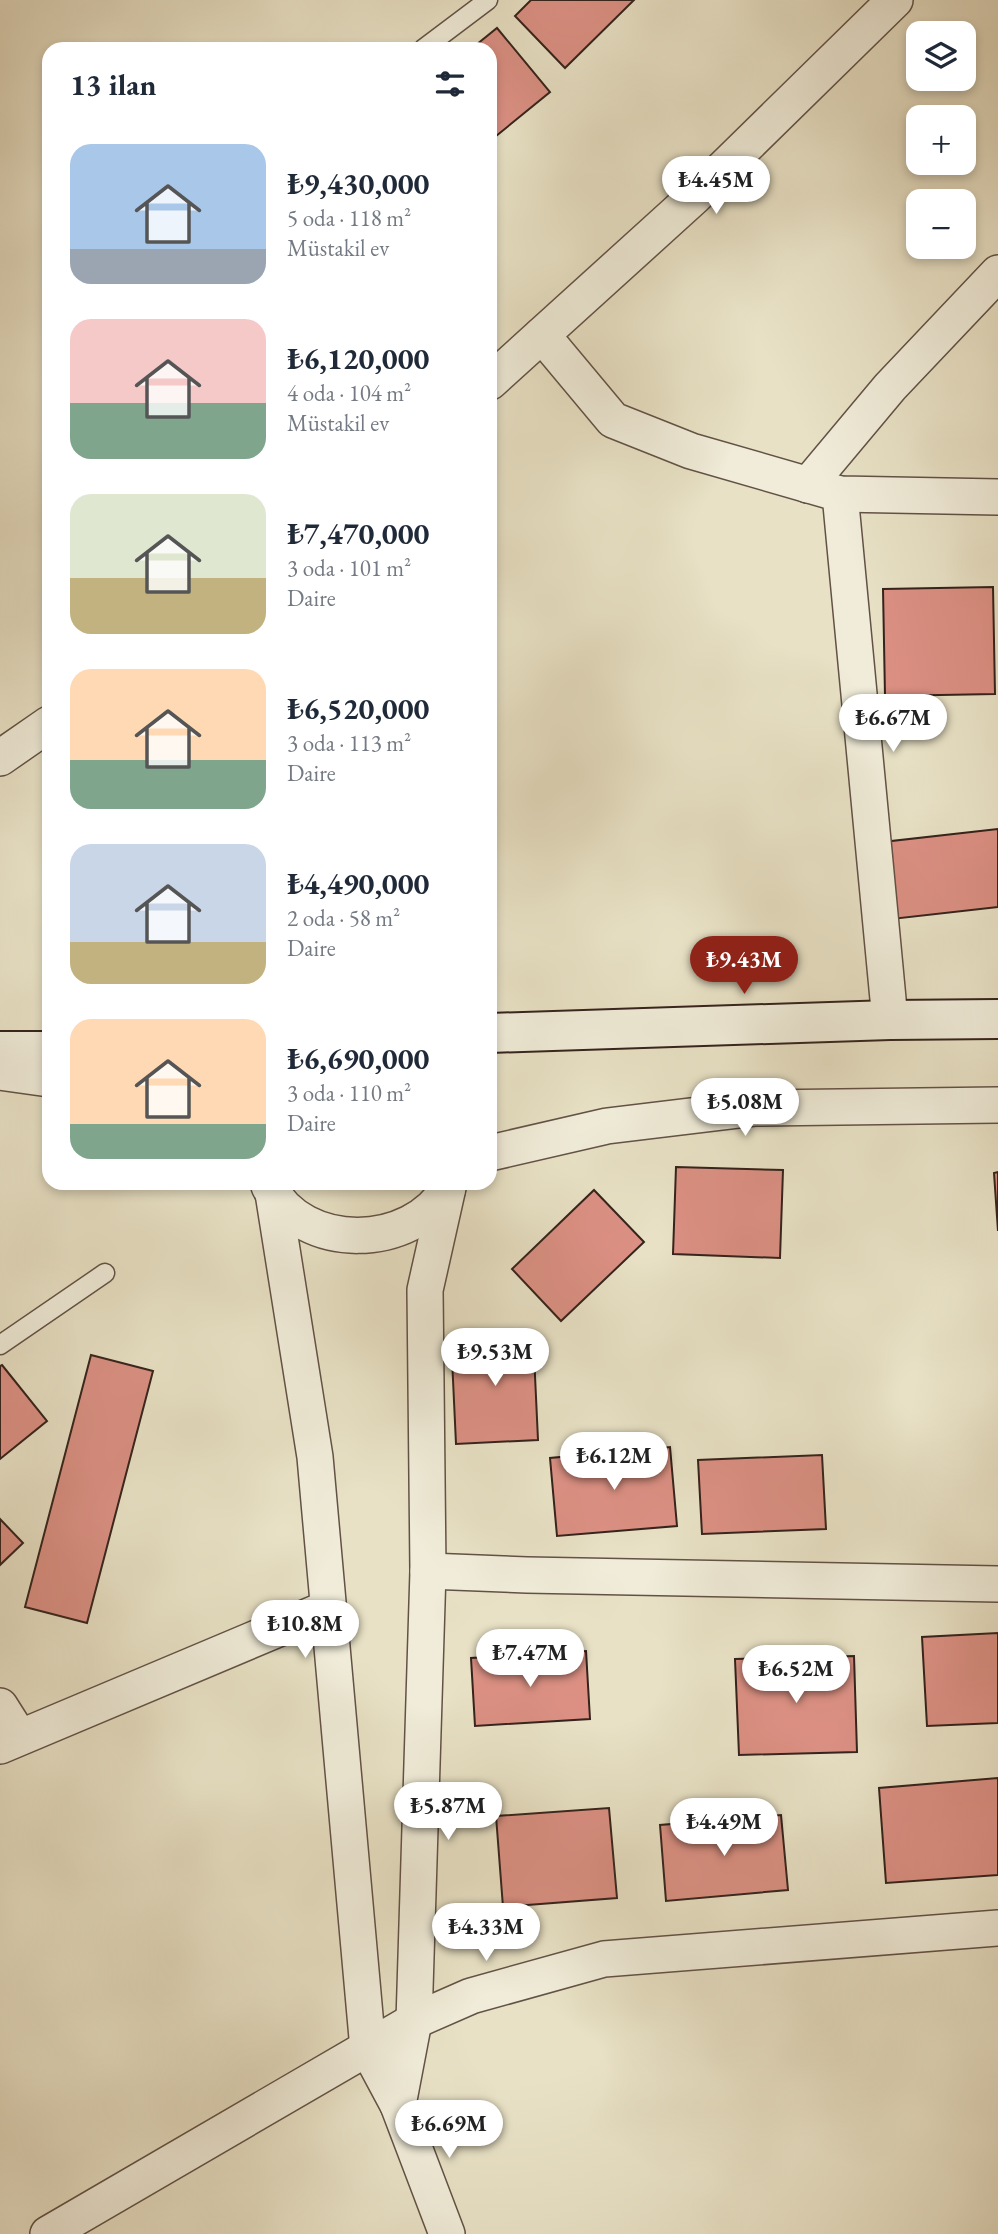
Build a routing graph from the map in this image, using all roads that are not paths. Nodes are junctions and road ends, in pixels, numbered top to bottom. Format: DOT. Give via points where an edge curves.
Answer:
graph roads {
  1 [pos="488,0"];
  2 [pos="895,0"];
  3 [pos="432,42"];
  4 [pos="998,273"];
  5 [pos="542,335"];
  6 [pos="497,376"];
  7 [pos="824,489"];
  8 [pos="998,497"];
  9 [pos="42,729"];
  10 [pos="0,758"];
  11 [pos="998,1019"];
  12 [pos="890,1020"];
  13 [pos="497,1033"];
  14 [pos="0,1051"];
  15 [pos="42,1051"];
  16 [pos="0,1072"];
  17 [pos="42,1078"];
  18 [pos="998,1105"];
  19 [pos="497,1151"];
  20 [pos="270,1190"];
  21 [pos="272,1190"];
  22 [pos="446,1190"];
  23 [pos="448,1190"];
  24 [pos="105,1273"];
  25 [pos="0,1345"];
  26 [pos="428,1571"];
  27 [pos="998,1584"];
  28 [pos="328,1608"];
  29 [pos="0,1706"];
  30 [pos="9,1741"];
  31 [pos="998,1928"];
  32 [pos="415,2021"];
  33 [pos="368,2049"];
  34 [pos="398,2105"];
  35 [pos="48,2234"];
  36 [pos="447,2234"];
  1 -- 3 [label="lane"];
  2 -- 5 [label="street" via="694,197"];
  4 -- 7 [label="street" via="890,387"];
  5 -- 6 [label="street"];
  5 -- 7 [label="street" via="613,420 691,451"];
  7 -- 8 [label="street"];
  7 -- 12 [label="street"];
  9 -- 10 [label="street"];
  11 -- 12 [label="main road"];
  12 -- 13 [label="main road"];
  14 -- 15 [label="main road"];
  16 -- 17 [label="street"];
  18 -- 19 [label="street" via="756,1108 607,1126"];
  20 -- 28 [label="street" via="315,1457"];
  21 -- 22 [label="street" via="297,1217 327,1232 360,1237 394,1231 423,1216"];
  23 -- 26 [label="street" via="425,1290"];
  24 -- 25 [label="lane"];
  26 -- 27 [label="street"];
  26 -- 32 [label="street"];
  28 -- 30 [label="street"];
  28 -- 33 [label="street"];
  29 -- 30 [label="street"];
  31 -- 32 [label="street" via="604,1959 471,1996"];
  32 -- 33 [label="street"];
  32 -- 34 [label="street"];
  33 -- 34 [label="street"];
  33 -- 35 [label="street"];
  34 -- 36 [label="street"];
}
